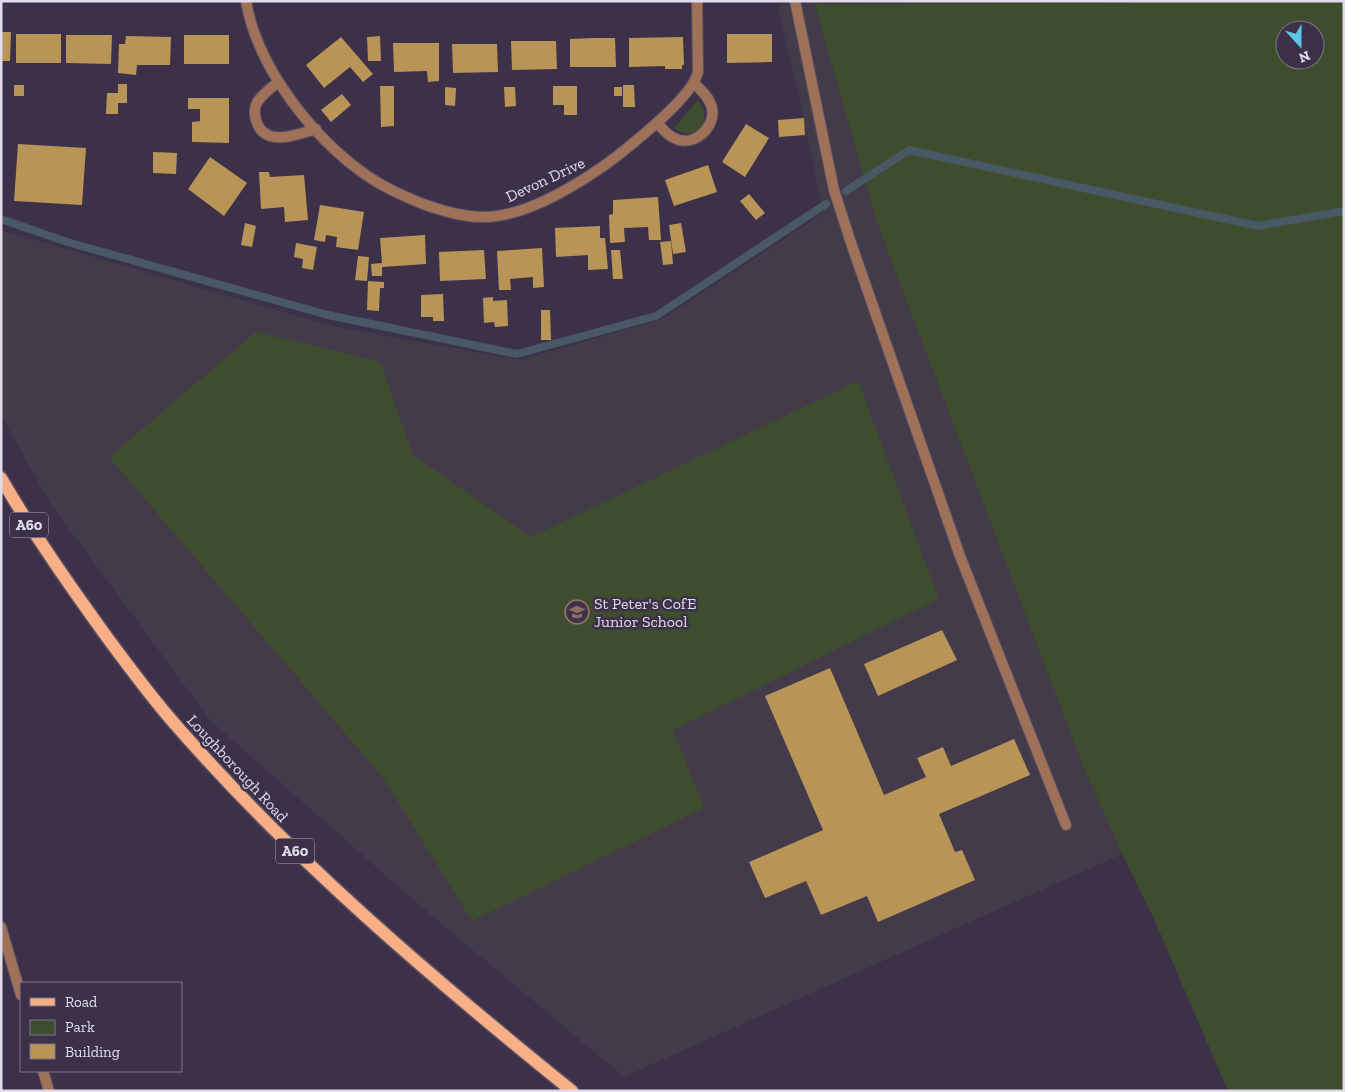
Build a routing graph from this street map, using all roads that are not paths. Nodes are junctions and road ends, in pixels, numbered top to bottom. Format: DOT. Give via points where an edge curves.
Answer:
graph roads {
  1 [pos="246,1"];
  2 [pos="697,1"];
  3 [pos="795,1"];
  4 [pos="278,82"];
  5 [pos="694,83"];
  6 [pos="657,122"];
  7 [pos="316,129"];
  8 [pos="1,478"];
  9 [pos="1066,825"];
  10 [pos="1,927"];
  11 [pos="20,992"];
  12 [pos="43,1072"];
  13 [pos="49,1091"];
  14 [pos="572,1091"];
  1 -- 4 [label="street, Devon Drive" via="257,39"];
  2 -- 5 [label="street" via="698,72"];
  3 -- 9 [label="street" via="834,190 848,236 960,556"];
  4 -- 7 [label="street, Devon Drive"];
  4 -- 7 [label="street" via="255,107 260,129 274,137 284,137"];
  5 -- 6 [label="street, Devon Drive"];
  5 -- 6 [label="street" via="707,97 712,109 707,130 696,138 683,140 672,137"];
  6 -- 7 [label="street, Devon Drive" via="580,182 522,209 477,217 433,207 378,183 338,153"];
  8 -- 14 [label="main road, Loughborough Road / A60" via="59,572 173,722 221,775 362,914 479,1016"];
  10 -- 11 [label="street"];
  12 -- 13 [label="street"];
}
